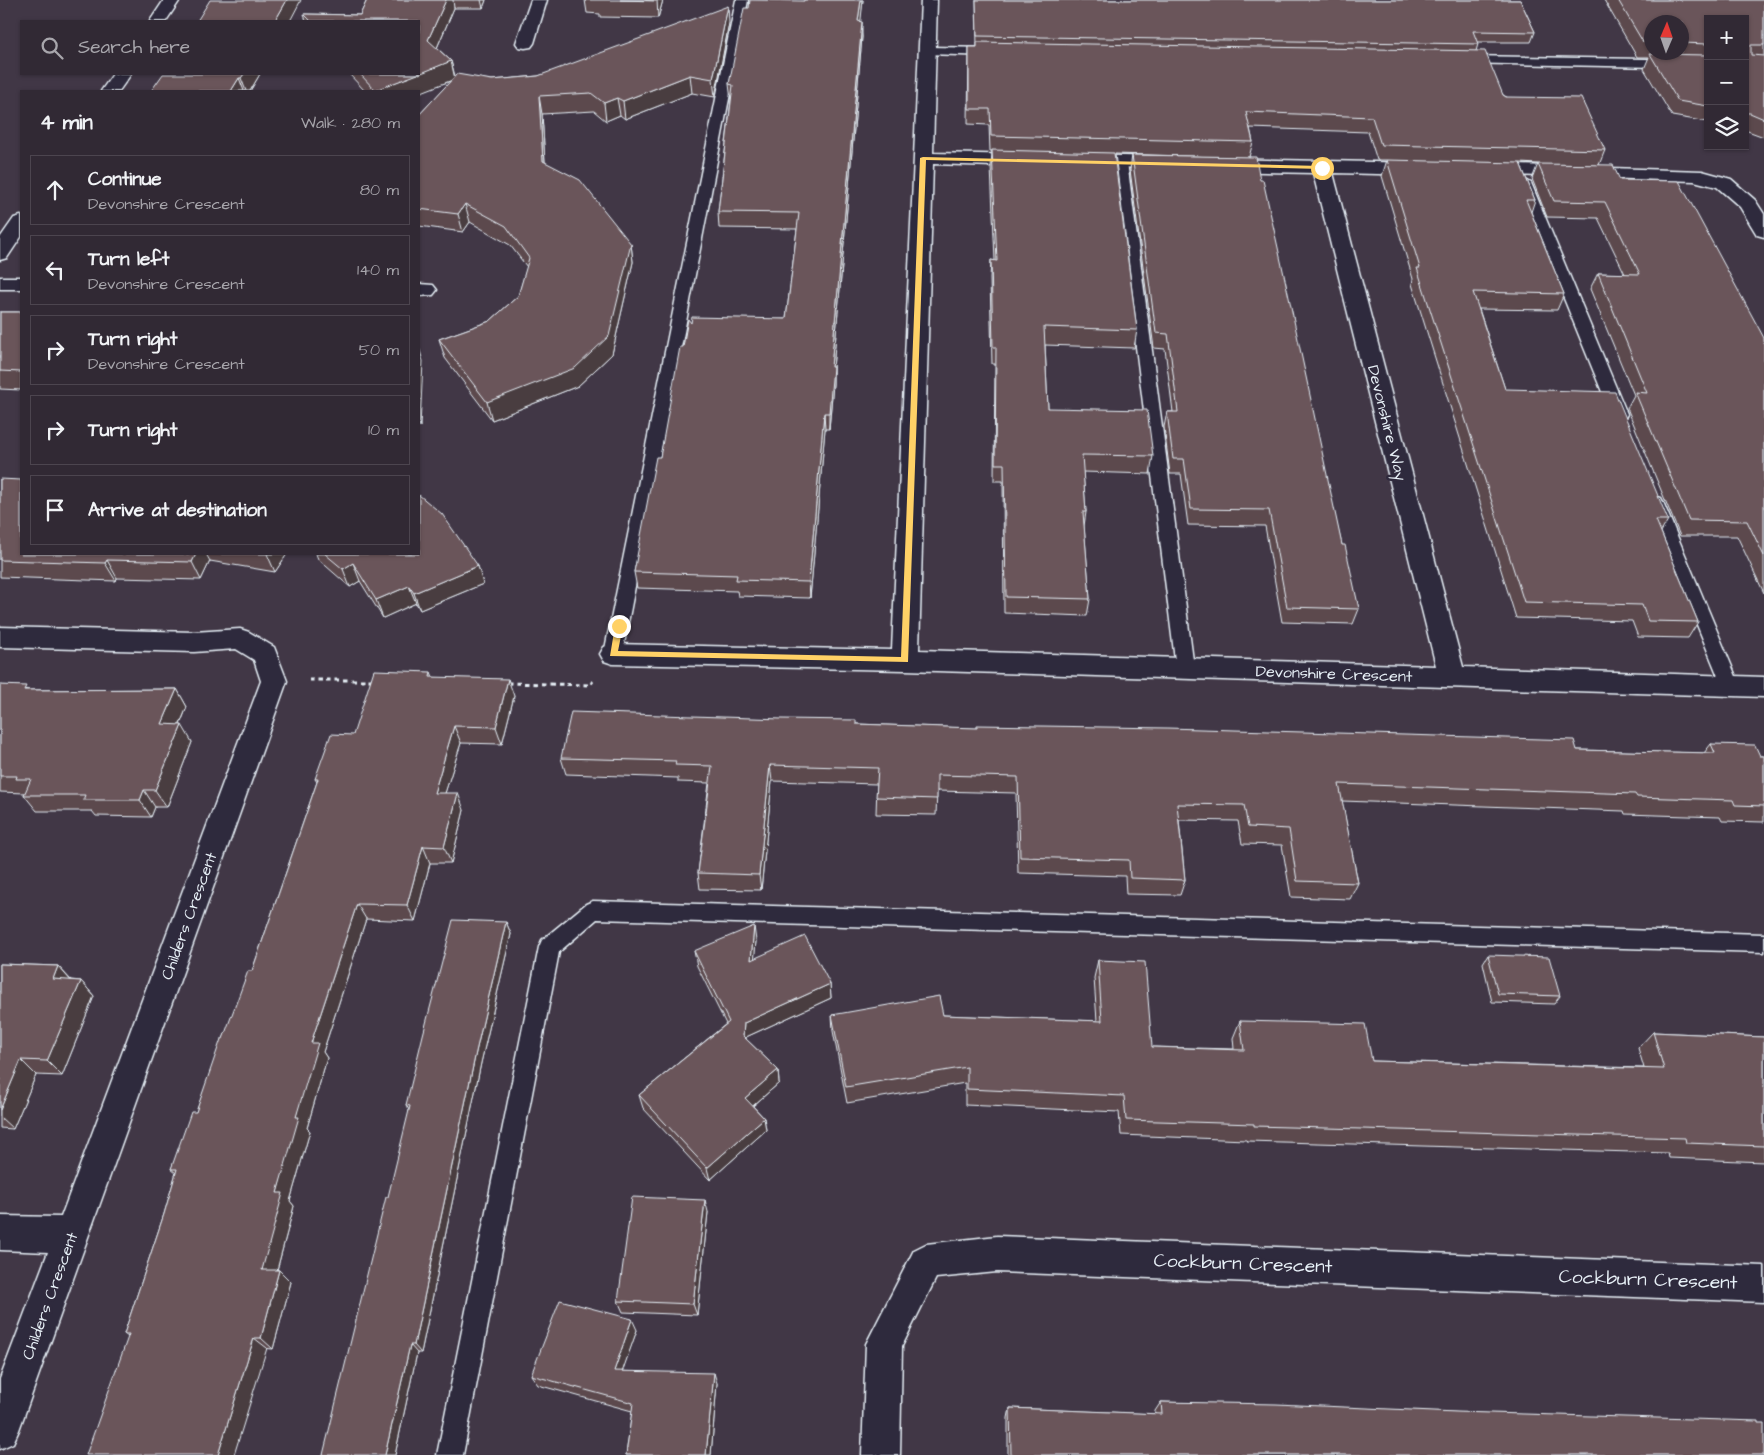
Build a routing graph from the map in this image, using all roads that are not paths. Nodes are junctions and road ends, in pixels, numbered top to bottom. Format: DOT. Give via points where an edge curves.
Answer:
graph roads {
  1 [pos="172,0"];
  2 [pos="539,0"];
  3 [pos="742,0"];
  4 [pos="929,0"];
  5 [pos="159,20"];
  6 [pos="525,43"];
  7 [pos="928,51"];
  8 [pos="1002,52"];
  9 [pos="1450,60"];
  10 [pos="1704,64"];
  11 [pos="121,75"];
  12 [pos="111,90"];
  13 [pos="923,158"];
  14 [pos="1042,161"];
  15 [pos="1062,161"];
  16 [pos="1120,162"];
  17 [pos="1322,168"];
  18 [pos="1440,169"];
  19 [pos="1470,170"];
  20 [pos="1519,170"];
  21 [pos="20,224"];
  22 [pos="1764,231"];
  23 [pos="0,254"];
  24 [pos="0,283"];
  25 [pos="20,283"];
  26 [pos="1623,424"];
  27 [pos="1650,488"];
  28 [pos="0,637"];
  29 [pos="613,654"];
  30 [pos="905,660"];
  31 [pos="1185,668"];
  32 [pos="1452,678"];
  33 [pos="1731,686"];
  34 [pos="1764,687"];
  35 [pos="1764,943"];
  36 [pos="0,1233"];
  37 [pos="72,1235"];
  38 [pos="1764,1284"];
  39 [pos="0,1430"];
  40 [pos="450,1455"];
  41 [pos="881,1455"];
  1 -- 5 [label="street"];
  2 -- 6 [label="street"];
  3 -- 29 [label="lane"];
  4 -- 7 [label="street"];
  7 -- 8 [label="lane"];
  7 -- 13 [label="street"];
  9 -- 10 [label="lane"];
  11 -- 12 [label="street"];
  13 -- 14 [label="street"];
  13 -- 30 [label="street"];
  15 -- 16 [label="street"];
  16 -- 17 [label="street"];
  16 -- 31 [label="lane"];
  17 -- 18 [label="street"];
  17 -- 32 [label="street, Devonshire Way"];
  19 -- 20 [label="street"];
  20 -- 22 [label="street" via="1695,175 1724,182 1748,204"];
  20 -- 26 [label="lane"];
  21 -- 23 [label="street"];
  24 -- 25 [label="street"];
  27 -- 33 [label="lane"];
  28 -- 37 [label="street, Childers Crescent" via="194,642 240,639 265,654 274,681"];
  29 -- 30 [label="street, Devonshire Crescent"];
  30 -- 31 [label="street, Devonshire Crescent"];
  31 -- 32 [label="street, Devonshire Crescent"];
  32 -- 33 [label="street, Devonshire Crescent"];
  33 -- 34 [label="street, Devonshire Crescent"];
  35 -- 40 [label="lane" via="593,910 549,947"];
  36 -- 37 [label="street"];
  37 -- 39 [label="street, Childers Crescent"];
  38 -- 41 [label="street, Cockburn Crescent" via="997,1254 926,1262 884,1344"];
}
